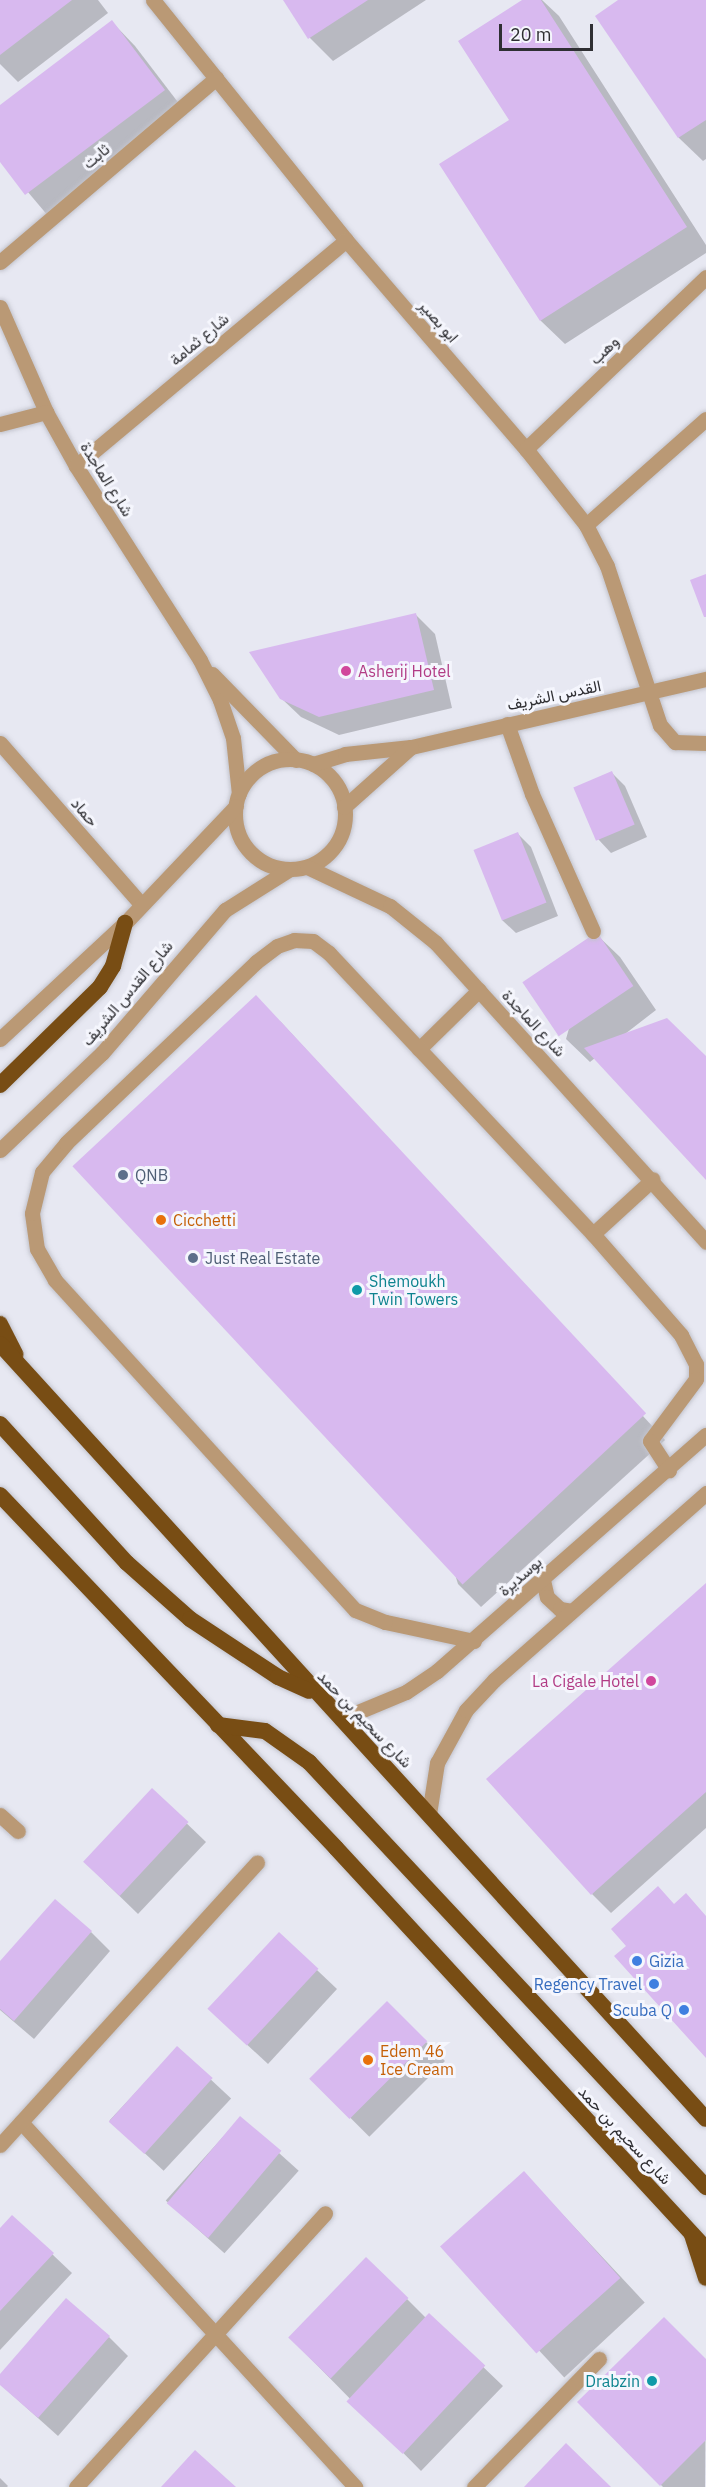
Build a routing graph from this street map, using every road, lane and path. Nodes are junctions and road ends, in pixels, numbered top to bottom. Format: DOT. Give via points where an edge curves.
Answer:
graph roads {
  1 [pos="153,0"];
  2 [pos="216,78"];
  3 [pos="346,240"];
  4 [pos="0,262"];
  5 [pos="706,277"];
  6 [pos="0,307"];
  7 [pos="46,412"];
  8 [pos="706,418"];
  9 [pos="0,424"];
  10 [pos="526,449"];
  11 [pos="76,466"];
  12 [pos="586,525"];
  13 [pos="200,660"];
  14 [pos="706,679"];
  15 [pos="649,693"];
  16 [pos="507,724"];
  17 [pos="0,743"];
  18 [pos="706,743"];
  19 [pos="411,747"];
  20 [pos="296,760"];
  21 [pos="313,764"];
  22 [pos="237,800"];
  23 [pos="344,807"];
  24 [pos="307,867"];
  25 [pos="290,869"];
  26 [pos="142,905"];
  27 [pos="125,922"];
  28 [pos="593,931"];
  29 [pos="479,990"];
  30 [pos="0,1039"];
  31 [pos="419,1049"];
  32 [pos="0,1085"];
  33 [pos="0,1150"];
  34 [pos="653,1179"];
  35 [pos="593,1234"];
  36 [pos="706,1242"];
  37 [pos="0,1324"];
  38 [pos="0,1344"];
  39 [pos="20,1365"];
  40 [pos="0,1424"];
  41 [pos="705,1438"];
  42 [pos="669,1470"];
  43 [pos="706,1493"];
  44 [pos="0,1495"];
  45 [pos="543,1580"];
  46 [pos="572,1611"];
  47 [pos="474,1641"];
  48 [pos="315,1694"];
  49 [pos="341,1719"];
  50 [pos="218,1725"];
  51 [pos="429,1814"];
  52 [pos="0,1815"];
  53 [pos="18,1831"];
  54 [pos="257,1863"];
  55 [pos="706,2119"];
  56 [pos="21,2122"];
  57 [pos="0,2145"];
  58 [pos="706,2187"];
  59 [pos="325,2212"];
  60 [pos="692,2234"];
  61 [pos="706,2249"];
  62 [pos="706,2277"];
  63 [pos="217,2336"];
  64 [pos="599,2359"];
  65 [pos="76,2487"];
  66 [pos="355,2487"];
  67 [pos="474,2487"];
  1 -- 2 [label="street, ابو بصير"];
  2 -- 3 [label="street, ابو بصير"];
  2 -- 4 [label="street, ثابت"];
  3 -- 10 [label="street, ابو بصير"];
  3 -- 11 [label="street, شارع ثمامة"];
  5 -- 10 [label="street, وهب"];
  6 -- 7 [label="street, شارع الماجدة"];
  7 -- 9 [label="street"];
  7 -- 11 [label="street, شارع الماجدة"];
  8 -- 12 [label="street"];
  10 -- 12 [label="street, ابو بصير"];
  11 -- 13 [label="street, شارع الماجدة"];
  12 -- 15 [label="street, ابو بصير" via="607,566"];
  13 -- 20 [label="street, شارع الماجدة"];
  13 -- 22 [label="street, شارع الماجدة" via="227,717 238,764"];
  14 -- 15 [label="street, القدس الشريف"];
  15 -- 16 [label="street, القدس الشريف"];
  15 -- 18 [label="street, ابو بصير" via="660,725 675,742"];
  16 -- 19 [label="street, القدس الشريف"];
  16 -- 28 [label="street" via="549,834"];
  17 -- 26 [label="street, حماد"];
  19 -- 21 [label="street, القدس الشريف" via="345,754"];
  19 -- 23 [label="street, القدس الشريف"];
  20 -- 21 [label="street"];
  20 -- 22 [label="street" via="262,768"];
  21 -- 23 [label="street" via="337,786"];
  22 -- 25 [label="street" via="237,829 248,850 267,864"];
  22 -- 26 [label="street"];
  23 -- 24 [label="street" via="339,839 326,856"];
  24 -- 25 [label="street"];
  24 -- 29 [label="street, شارع الماجدة" via="368,894 410,919"];
  25 -- 33 [label="street, شارع القدس الشريف" via="225,910 189,947 102,1053"];
  26 -- 27 [label="street"];
  27 -- 30 [label="street"];
  27 -- 32 [label="highway" via="112,966 100,987"];
  29 -- 31 [label="street"];
  29 -- 34 [label="street, شارع الماجدة"];
  31 -- 35 [label="street"];
  31 -- 47 [label="street" via="329,953 313,941 294,940 277,946 66,1143 42,1172 32,1213 37,1249 55,1280 355,1610 385,1622"];
  34 -- 35 [label="street"];
  34 -- 36 [label="street, شارع الماجدة"];
  35 -- 42 [label="street" via="681,1335 696,1364 696,1379 650,1441"];
  37 -- 39 [label="highway"];
  38 -- 39 [label="highway, شارع سحيم بن حمد"];
  39 -- 48 [label="highway, شارع سحيم بن حمد"];
  40 -- 48 [label="highway" via="127,1563 190,1619 278,1677"];
  41 -- 42 [label="street, بوسديرة"];
  42 -- 45 [label="street, بوسديرة"];
  43 -- 46 [label="street"];
  44 -- 50 [label="highway, شارع سحيم بن حمد"];
  45 -- 46 [label="street" via="547,1596 560,1609"];
  45 -- 47 [label="street, بوسديرة"];
  46 -- 51 [label="street" via="466,1710 437,1763"];
  47 -- 49 [label="street, بوسديرة" via="406,1692"];
  48 -- 49 [label="highway, شارع سحيم بن حمد"];
  49 -- 51 [label="highway, شارع سحيم بن حمد"];
  50 -- 58 [label="highway" via="265,1731 309,1762"];
  50 -- 60 [label="highway, شارع سحيم بن حمد"];
  51 -- 55 [label="highway, شارع سحيم بن حمد"];
  52 -- 53 [label="street"];
  54 -- 56 [label="street"];
  56 -- 57 [label="street"];
  56 -- 63 [label="street"];
  59 -- 63 [label="street"];
  60 -- 61 [label="highway, شارع سحيم بن حمد"];
  60 -- 62 [label="highway"];
  63 -- 65 [label="street"];
  63 -- 66 [label="street"];
  64 -- 67 [label="street"];
}
